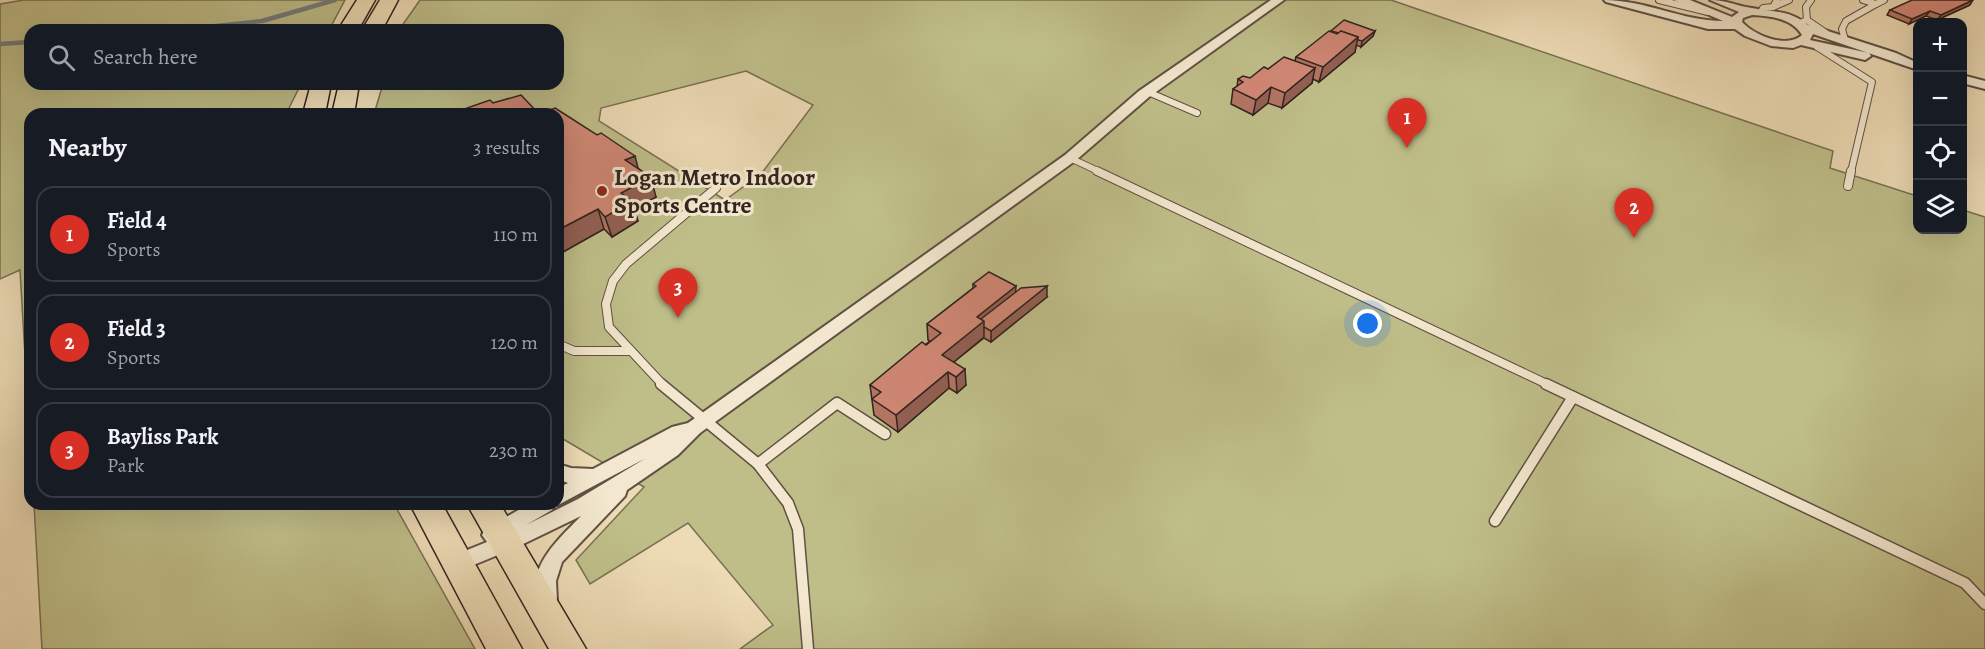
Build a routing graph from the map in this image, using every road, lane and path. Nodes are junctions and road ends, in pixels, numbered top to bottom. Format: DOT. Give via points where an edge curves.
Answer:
graph roads {
  1 [pos="366,0"];
  2 [pos="389,0"];
  3 [pos="1278,0"];
  4 [pos="1610,0"];
  5 [pos="1659,0"];
  6 [pos="1680,0"];
  7 [pos="1716,0"];
  8 [pos="1789,0"];
  9 [pos="1811,0"];
  10 [pos="1863,0"];
  11 [pos="1884,0"];
  12 [pos="1728,2"];
  13 [pos="1775,3"];
  14 [pos="1876,4"];
  15 [pos="1756,12"];
  16 [pos="1714,13"];
  17 [pos="1736,23"];
  18 [pos="352,24"];
  19 [pos="375,24"];
  20 [pos="1802,24"];
  21 [pos="1845,40"];
  22 [pos="1802,42"];
  23 [pos="1817,47"];
  24 [pos="1913,66"];
  25 [pos="1913,67"];
  26 [pos="1967,80"];
  27 [pos="1985,85"];
  28 [pos="320,90"];
  29 [pos="348,90"];
  30 [pos="1148,92"];
  31 [pos="315,108"];
  32 [pos="344,108"];
  33 [pos="1197,112"];
  34 [pos="1070,158"];
  35 [pos="1848,186"];
  36 [pos="716,188"];
  37 [pos="564,347"];
  38 [pos="629,351"];
  39 [pos="1573,396"];
  40 [pos="700,424"];
  41 [pos="885,434"];
  42 [pos="758,464"];
  43 [pos="564,474"];
  44 [pos="598,475"];
  45 [pos="631,478"];
  46 [pos="564,494"];
  47 [pos="564,502"];
  48 [pos="429,510"];
  49 [pos="531,510"];
  50 [pos="540,510"];
  51 [pos="1495,521"];
  52 [pos="497,525"];
  53 [pos="459,562"];
  54 [pos="1985,604"];
  55 [pos="547,612"];
  56 [pos="504,649"];
  57 [pos="568,649"];
  58 [pos="808,649"];
  1 -- 18 [label="main road"];
  2 -- 19 [label="main road"];
  3 -- 30 [label="street"];
  4 -- 17 [label="street" via="1708,25"];
  5 -- 16 [label="lane"];
  6 -- 16 [label="street"];
  7 -- 12 [label="street"];
  8 -- 13 [label="lane" via="1782,5"];
  9 -- 20 [label="lane"];
  10 -- 14 [label="lane"];
  11 -- 14 [label="lane"];
  12 -- 15 [label="street"];
  13 -- 15 [label="lane"];
  14 -- 21 [label="lane" via="1846,21 1842,29"];
  15 -- 17 [label="street" via="1738,16"];
  15 -- 20 [label="street"];
  16 -- 17 [label="street"];
  17 -- 22 [label="street" via="1747,33 1769,42"];
  20 -- 21 [label="street"];
  20 -- 22 [label="street" via="1808,36"];
  21 -- 24 [label="street"];
  22 -- 23 [label="street"];
  23 -- 25 [label="street"];
  23 -- 35 [label="lane" via="1872,82"];
  26 -- 27 [label="street"];
  28 -- 31 [label="main road"];
  29 -- 32 [label="main road"];
  30 -- 33 [label="lane"];
  30 -- 34 [label="street"];
  34 -- 39 [label="lane"];
  34 -- 40 [label="street"];
  36 -- 38 [label="lane" via="626,264 613,280 606,304 609,327"];
  37 -- 38 [label="lane" via="574,351"];
  38 -- 40 [label="lane"];
  39 -- 51 [label="lane"];
  39 -- 54 [label="lane" via="1965,583"];
  40 -- 42 [label="lane"];
  40 -- 44 [label="street"];
  40 -- 45 [label="street" via="687,439"];
  41 -- 42 [label="lane" via="837,403"];
  42 -- 58 [label="lane" via="788,503 798,530"];
  43 -- 44 [label="street"];
  44 -- 46 [label="street"];
  45 -- 47 [label="street"];
  45 -- 55 [label="street" via="552,558 546,581"];
  48 -- 53 [label="main road"];
  49 -- 52 [label="street"];
  50 -- 52 [label="street"];
  52 -- 53 [label="street"];
  52 -- 55 [label="main road"];
  53 -- 56 [label="main road"];
  55 -- 57 [label="main road"];
}
